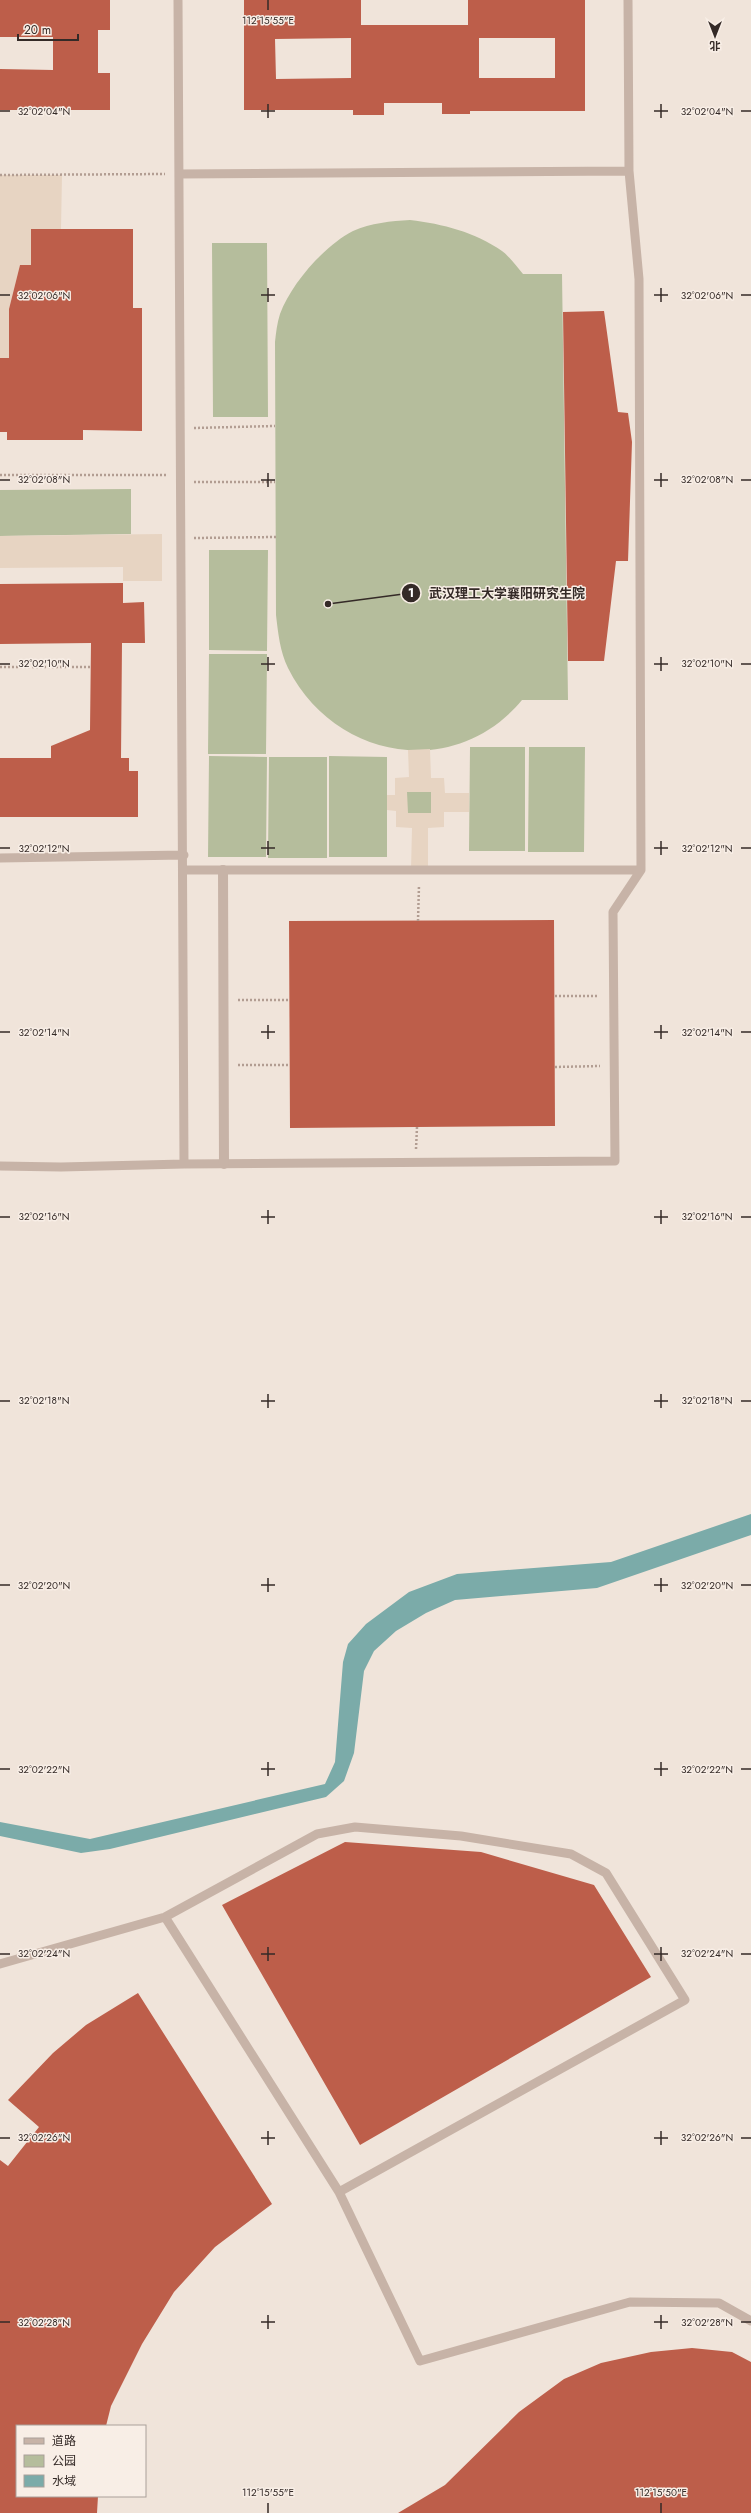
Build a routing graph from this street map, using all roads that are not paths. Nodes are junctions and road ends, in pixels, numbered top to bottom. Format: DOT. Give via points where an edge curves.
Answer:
graph roads {
  1 [pos="178,0"];
  2 [pos="628,0"];
  3 [pos="629,171"];
  4 [pos="179,174"];
  5 [pos="184,854"];
  6 [pos="0,858"];
  7 [pos="184,870"];
  8 [pos="224,870"];
  9 [pos="641,870"];
  10 [pos="184,1164"];
  11 [pos="224,1164"];
  12 [pos="0,1166"];
  13 [pos="165,1917"];
  14 [pos="0,1964"];
  15 [pos="339,2192"];
  16 [pos="751,2321"];
  1 -- 4 [label="lane"];
  2 -- 3 [label="lane"];
  3 -- 4 [label="lane"];
  3 -- 9 [label="lane" via="639,279"];
  4 -- 5 [label="lane"];
  5 -- 6 [label="lane"];
  5 -- 7 [label="lane"];
  7 -- 8 [label="lane"];
  7 -- 10 [label="lane"];
  8 -- 9 [label="lane"];
  8 -- 11 [label="street"];
  9 -- 11 [label="lane" via="613,912 615,1161"];
  10 -- 11 [label="lane"];
  10 -- 12 [label="lane"];
  13 -- 14 [label="lane"];
  13 -- 15 [label="lane"];
  13 -- 15 [label="lane" via="317,1834 355,1827 461,1836 571,1854 606,1873 684,2000"];
  15 -- 16 [label="lane" via="420,2361 630,2302 719,2303"];
}
